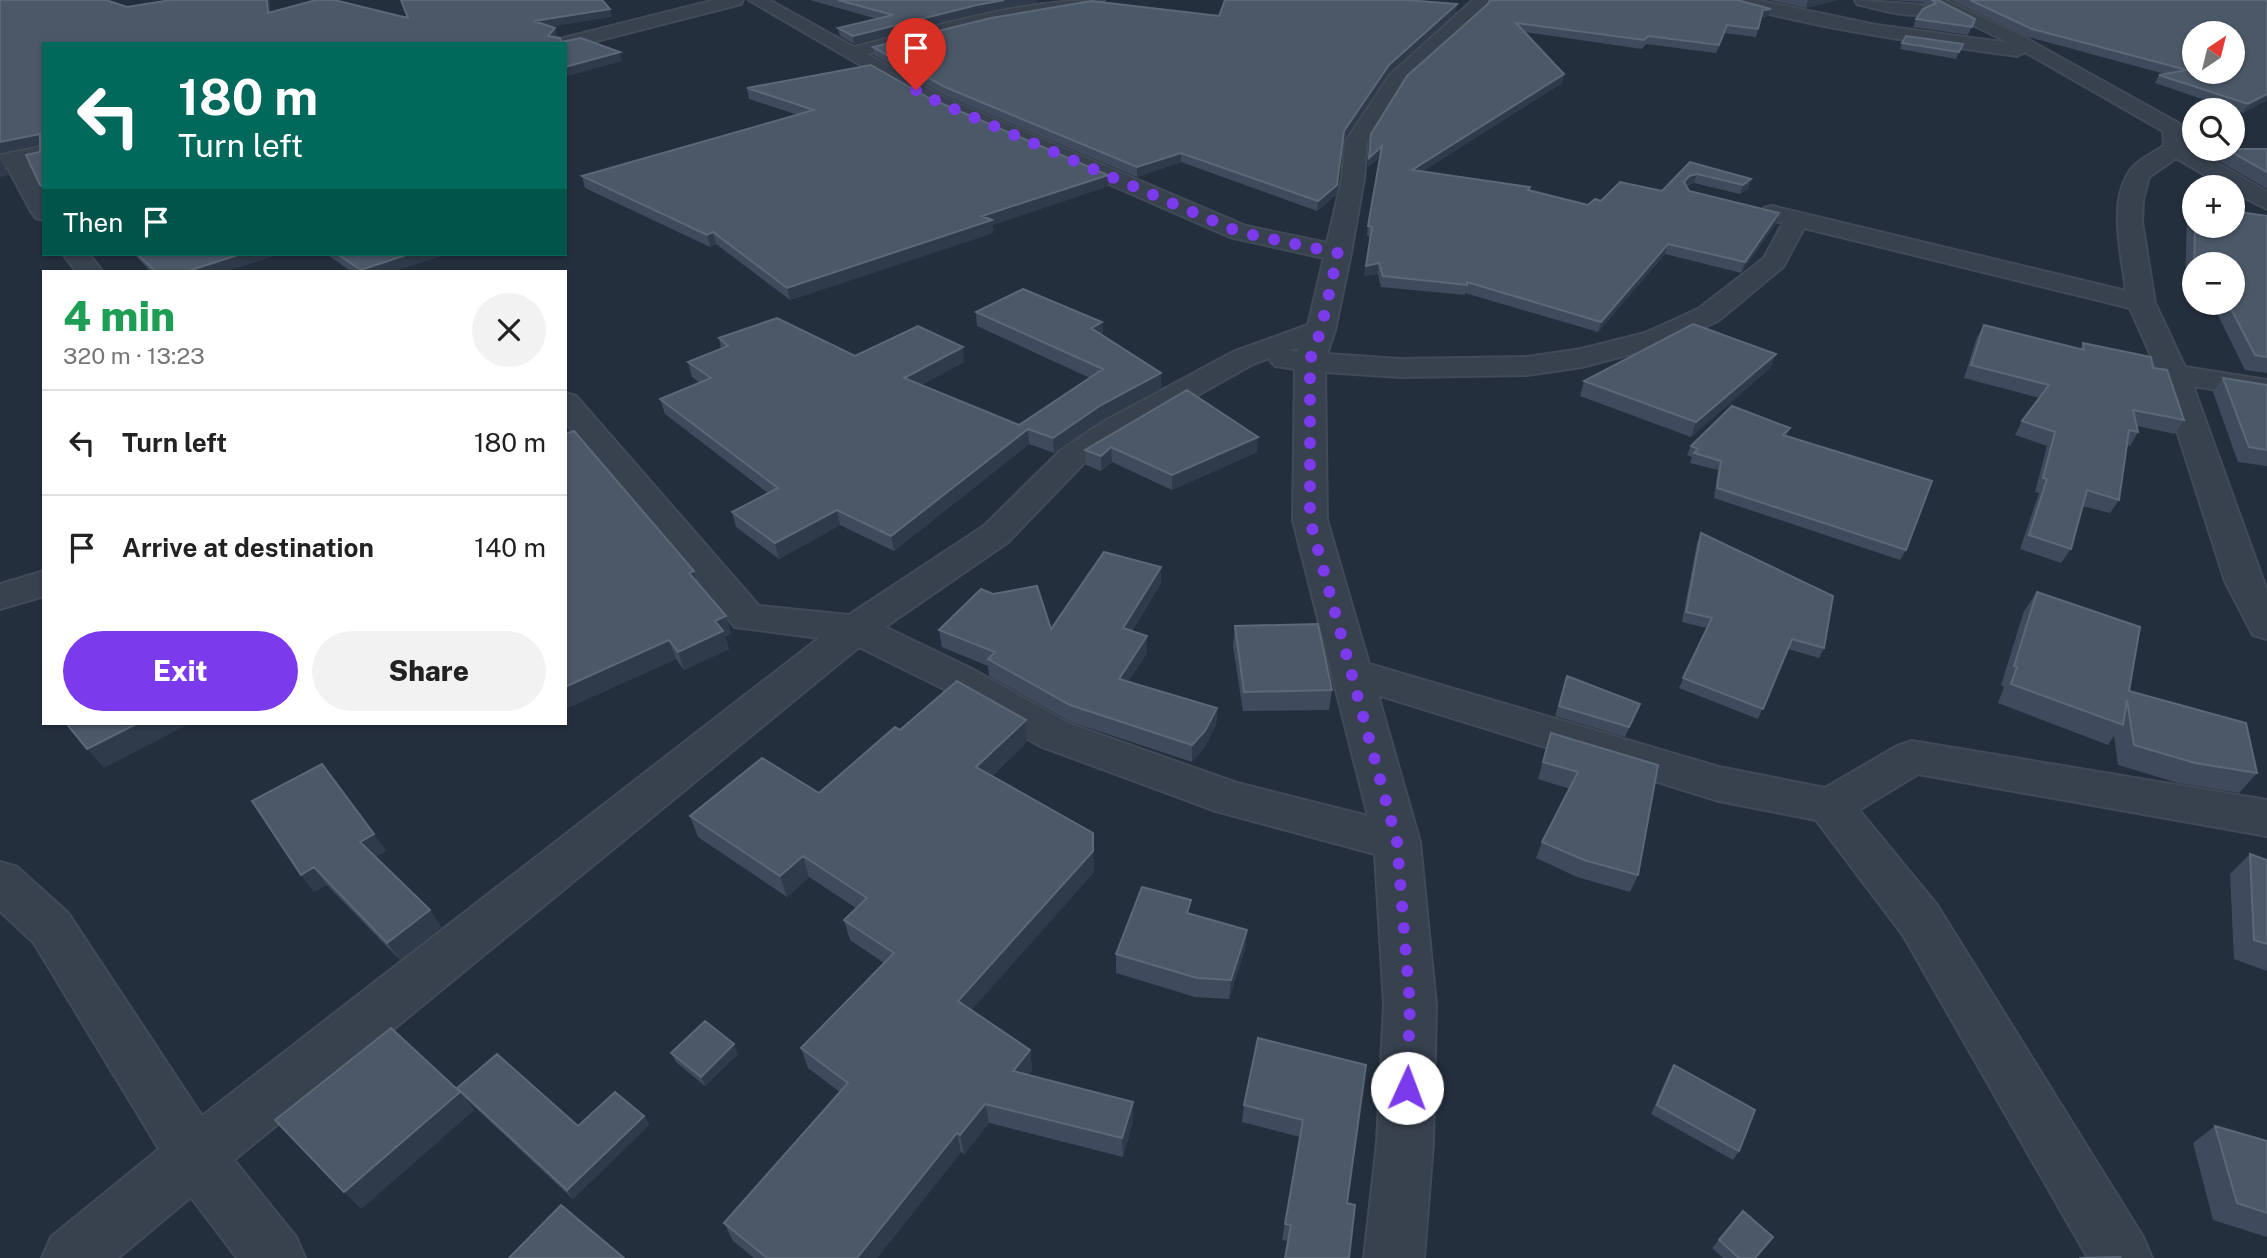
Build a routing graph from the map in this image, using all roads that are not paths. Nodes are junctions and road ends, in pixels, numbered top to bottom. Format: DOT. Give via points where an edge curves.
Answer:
graph roads {
  1 [pos="735,0"];
  2 [pos="757,0"];
  3 [pos="1096,0"];
  4 [pos="1737,0"];
  5 [pos="1863,0"];
  6 [pos="1933,0"];
  7 [pos="1472,3"];
  8 [pos="1964,14"];
  9 [pos="567,43"];
  10 [pos="851,53"];
  11 [pos="2042,54"];
  12 [pos="2175,148"];
  13 [pos="42,153"];
  14 [pos="7,161"];
  15 [pos="2267,202"];
  16 [pos="1746,206"];
  17 [pos="42,210"];
  18 [pos="1797,219"];
  19 [pos="1338,253"];
  20 [pos="78,256"];
  21 [pos="88,270"];
  22 [pos="2141,303"];
  23 [pos="1316,345"];
  24 [pos="2174,374"];
  25 [pos="2267,389"];
  26 [pos="567,404"];
  27 [pos="2255,583"];
  28 [pos="42,584"];
  29 [pos="0,597"];
  30 [pos="2267,626"];
  31 [pos="856,629"];
  32 [pos="1352,673"];
  33 [pos="1830,806"];
  34 [pos="2267,818"];
  35 [pos="1397,842"];
  36 [pos="0,881"];
  37 [pos="195,1156"];
  38 [pos="72,1258"];
  39 [pos="275,1258"];
  40 [pos="1394,1258"];
  41 [pos="2122,1258"];
  1 -- 9 [label="street"];
  2 -- 10 [label="street"];
  3 -- 10 [label="street" via="991,18"];
  4 -- 11 [label="street" via="1824,22"];
  5 -- 8 [label="street"];
  6 -- 8 [label="street"];
  7 -- 19 [label="street" via="1397,79 1356,142"];
  8 -- 11 [label="street"];
  10 -- 19 [label="street" via="938,102 1239,232"];
  11 -- 12 [label="street" via="2173,128"];
  12 -- 15 [label="street"];
  12 -- 22 [label="street" via="2139,174 2130,200"];
  13 -- 14 [label="street"];
  14 -- 17 [label="street"];
  16 -- 18 [label="street"];
  18 -- 22 [label="street"];
  18 -- 23 [label="street" via="1774,262 1708,314 1655,340 1527,366 1400,368"];
  19 -- 23 [label="street"];
  20 -- 21 [label="street"];
  22 -- 24 [label="street"];
  23 -- 31 [label="street" via="1243,358 1114,429 1073,456 996,534"];
  23 -- 32 [label="street" via="1310,520"];
  24 -- 25 [label="street"];
  24 -- 27 [label="street"];
  26 -- 31 [label="street" via="748,618"];
  27 -- 30 [label="street"];
  28 -- 29 [label="street"];
  31 -- 35 [label="street" via="958,679 1055,735 1232,799"];
  31 -- 37 [label="street"];
  32 -- 33 [label="street" via="1719,784"];
  32 -- 35 [label="street"];
  33 -- 34 [label="street" via="1912,757"];
  33 -- 41 [label="street" via="1920,920"];
  35 -- 40 [label="street" via="1410,1005 1405,1143"];
  36 -- 37 [label="street" via="51,928"];
  37 -- 38 [label="street"];
  37 -- 39 [label="street"];
}
